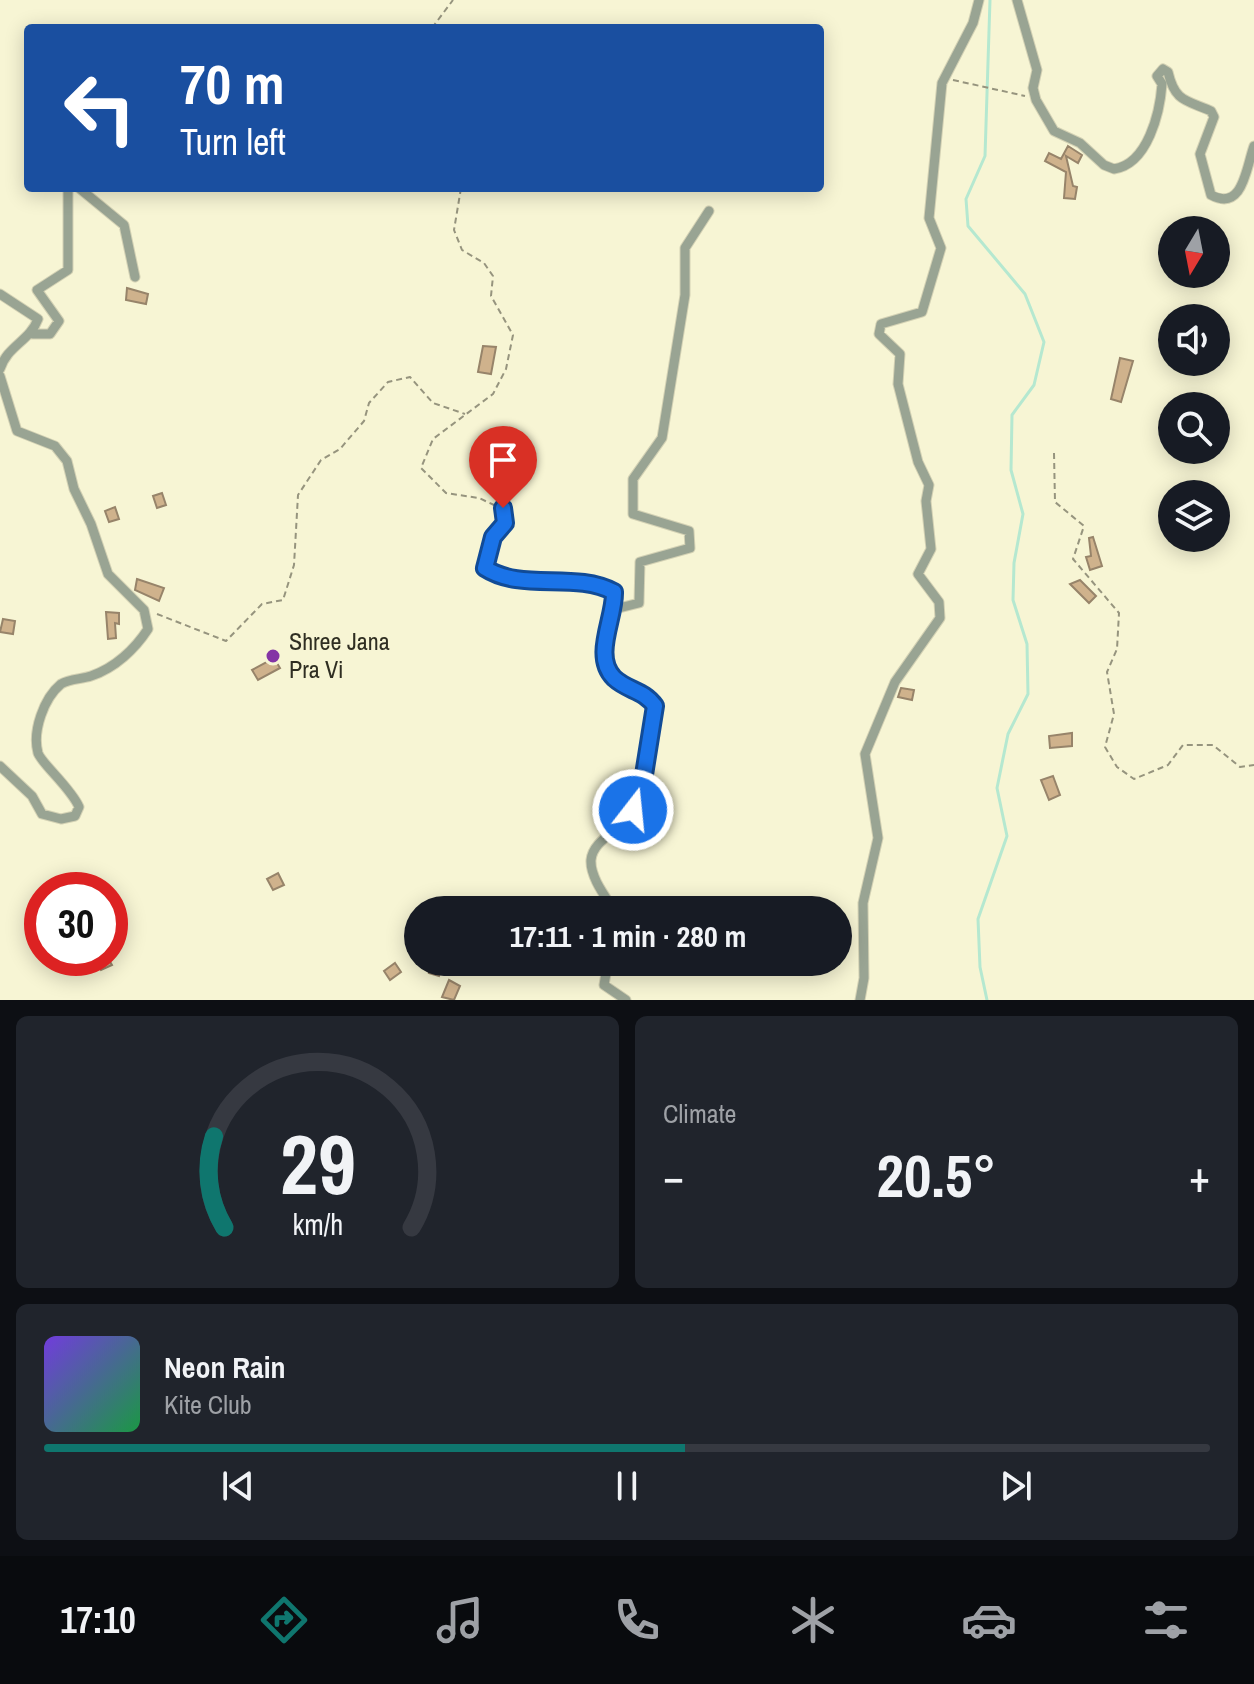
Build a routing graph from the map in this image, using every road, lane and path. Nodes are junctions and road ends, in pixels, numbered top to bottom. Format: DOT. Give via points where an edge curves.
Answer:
graph roads {
  1 [pos="453,0"];
  2 [pos="979,0"];
  3 [pos="1017,0"];
  4 [pos="435,24"];
  5 [pos="949,79"];
  6 [pos="1029,97"];
  7 [pos="1254,146"];
  8 [pos="68,192"];
  9 [pos="84,192"];
  10 [pos="460,192"];
  11 [pos="709,211"];
  12 [pos="135,277"];
  13 [pos="0,294"];
  14 [pos="33,334"];
  15 [pos="0,369"];
  16 [pos="0,376"];
  17 [pos="465,414"];
  18 [pos="1054,453"];
  19 [pos="503,508"];
  20 [pos="615,609"];
  21 [pos="144,610"];
  22 [pos="1254,765"];
  23 [pos="0,766"];
  24 [pos="606,896"];
  25 [pos="606,976"];
  26 [pos="626,1000"];
  27 [pos="860,1000"];
  1 -- 4 [label="path"];
  2 -- 27 [label="street" via="942,83 929,218 941,248 938,261 922,312 881,324 879,334 900,354 898,384 929,485 931,549 918,574 939,602 940,618 895,682 865,754 878,838 863,903"];
  3 -- 7 [label="street" via="1037,70 1036,100 1054,131 1080,143 1104,165 1114,169 1131,162 1157,124 1162,84 1157,76 1163,69 1174,93 1214,117 1200,154 1211,195 1232,198 1241,189"];
  5 -- 6 [label="path"];
  8 -- 14 [label="street" via="68,270 37,290 59,321 50,334"];
  9 -- 12 [label="street" via="124,225"];
  10 -- 17 [label="path" via="454,230 462,250 484,263 493,276 491,296 513,335 506,369 493,394"];
  11 -- 20 [label="street" via="685,248 685,295 662,438 633,479 633,514 689,531 690,548 640,562 639,603"];
  13 -- 14 [label="street" via="38,319"];
  14 -- 15 [label="street" via="4,357"];
  16 -- 21 [label="street" via="17,431 55,446 67,461 108,574"];
  17 -- 19 [label="path" via="433,439 421,468 446,493"];
  17 -- 21 [label="path" via="433,403 410,377 388,382 369,403 364,421 340,449 321,460 298,495 294,565 283,600 262,604 226,641"];
  18 -- 22 [label="path" via="1055,502 1084,526 1073,559 1119,613 1117,649 1107,672 1114,714 1105,747 1117,767 1134,779 1168,765 1183,745 1213,745 1240,767"];
  19 -- 20 [label="street" via="505,523 493,537 485,568 511,578 599,584 614,592"];
  20 -- 24 [label="street" via="605,632 608,671 617,681 646,693 655,706 633,810 620,830 600,841 591,859"];
  21 -- 23 [label="street" via="148,629 136,648 93,675 63,683 50,696 37,728 38,755 73,793 79,807 75,816 42,814 32,796"];
  25 -- 26 [label="street" via="604,985"];
}
